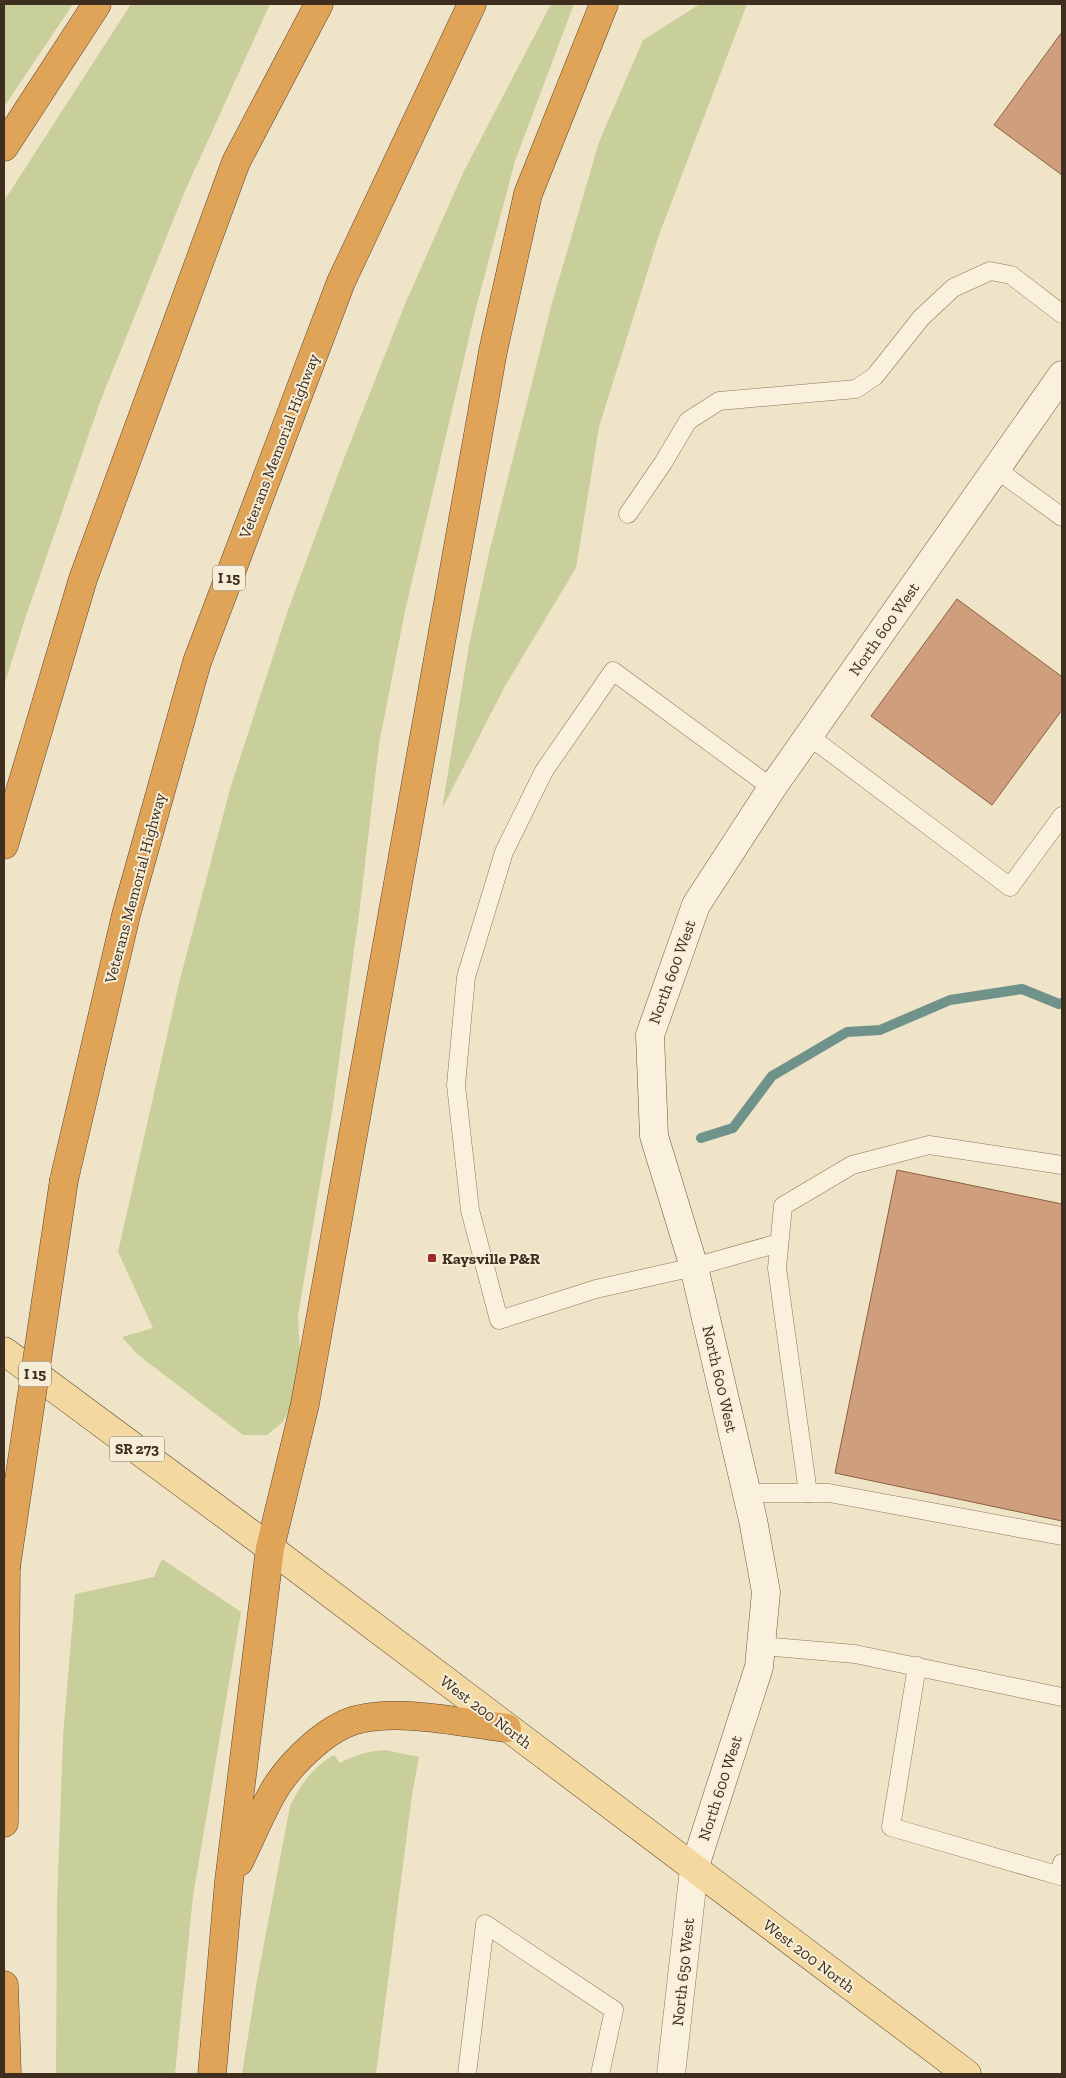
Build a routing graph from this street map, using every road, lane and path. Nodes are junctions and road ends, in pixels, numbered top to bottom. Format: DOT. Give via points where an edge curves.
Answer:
graph roads {
  1 [pos="98,4"];
  2 [pos="319,4"];
  3 [pos="472,4"];
  4 [pos="604,4"];
  5 [pos="4,147"];
  6 [pos="1062,314"];
  7 [pos="1062,375"];
  8 [pos="996,469"];
  9 [pos="628,514"];
  10 [pos="1062,517"];
  11 [pos="809,736"];
  12 [pos="772,788"];
  13 [pos="1062,816"];
  14 [pos="4,845"];
  15 [pos="1062,1165"];
  16 [pos="779,1242"];
  17 [pos="694,1267"];
  18 [pos="4,1351"];
  19 [pos="746,1493"];
  20 [pos="808,1493"];
  21 [pos="1062,1536"];
  22 [pos="270,1548"];
  23 [pos="761,1646"];
  24 [pos="917,1666"];
  25 [pos="1062,1697"];
  26 [pos="507,1728"];
  27 [pos="4,1823"];
  28 [pos="1062,1864"];
  29 [pos="694,1869"];
  30 [pos="229,1881"];
  31 [pos="4,1985"];
  32 [pos="7,2074"];
  33 [pos="212,2074"];
  34 [pos="467,2074"];
  35 [pos="600,2074"];
  36 [pos="672,2074"];
  37 [pos="967,2074"];
  1 -- 5 [label="highway"];
  2 -- 14 [label="highway" via="236,162 83,579"];
  3 -- 27 [label="highway, Veterans Memorial Highway / I 15, bridge" via="342,282 197,662 126,915 64,1180 6,1567"];
  4 -- 22 [label="highway" via="528,194 493,350 305,1404"];
  6 -- 9 [label="lane" via="1012,275 990,271 960,284 921,318 875,376 856,389 719,401 688,421"];
  7 -- 8 [label="street, North 600 West"];
  8 -- 10 [label="lane"];
  8 -- 11 [label="street, North 600 West"];
  11 -- 12 [label="street, North 600 West"];
  11 -- 13 [label="lane" via="1010,887"];
  12 -- 17 [label="street, North 600 West" via="696,905 650,1035 654,1136"];
  12 -- 17 [label="lane" via="613,671 544,771 504,852 466,977 456,1085 470,1210 499,1320 596,1289"];
  15 -- 16 [label="lane" via="929,1145 852,1165 783,1206"];
  16 -- 17 [label="lane"];
  16 -- 20 [label="lane" via="777,1268"];
  17 -- 19 [label="street, North 600 West"];
  18 -- 22 [label="main road, West 200 North / SR 273"];
  19 -- 20 [label="lane"];
  19 -- 23 [label="street, North 600 West" via="766,1592"];
  20 -- 21 [label="lane" via="829,1493"];
  22 -- 26 [label="main road, West 200 North"];
  22 -- 30 [label="highway"];
  23 -- 24 [label="lane" via="855,1654"];
  23 -- 29 [label="street, North 600 West" via="759,1667"];
  24 -- 25 [label="lane"];
  24 -- 28 [label="lane" via="891,1827 1060,1876"];
  26 -- 29 [label="main road, West 200 North"];
  26 -- 30 [label="highway" via="400,1715 359,1719 334,1730 302,1754 277,1784"];
  29 -- 36 [label="street, North 650 West"];
  29 -- 37 [label="main road, West 200 North"];
  30 -- 33 [label="highway"];
  31 -- 32 [label="highway"];
  34 -- 35 [label="lane" via="485,1924 614,2010"];
}
